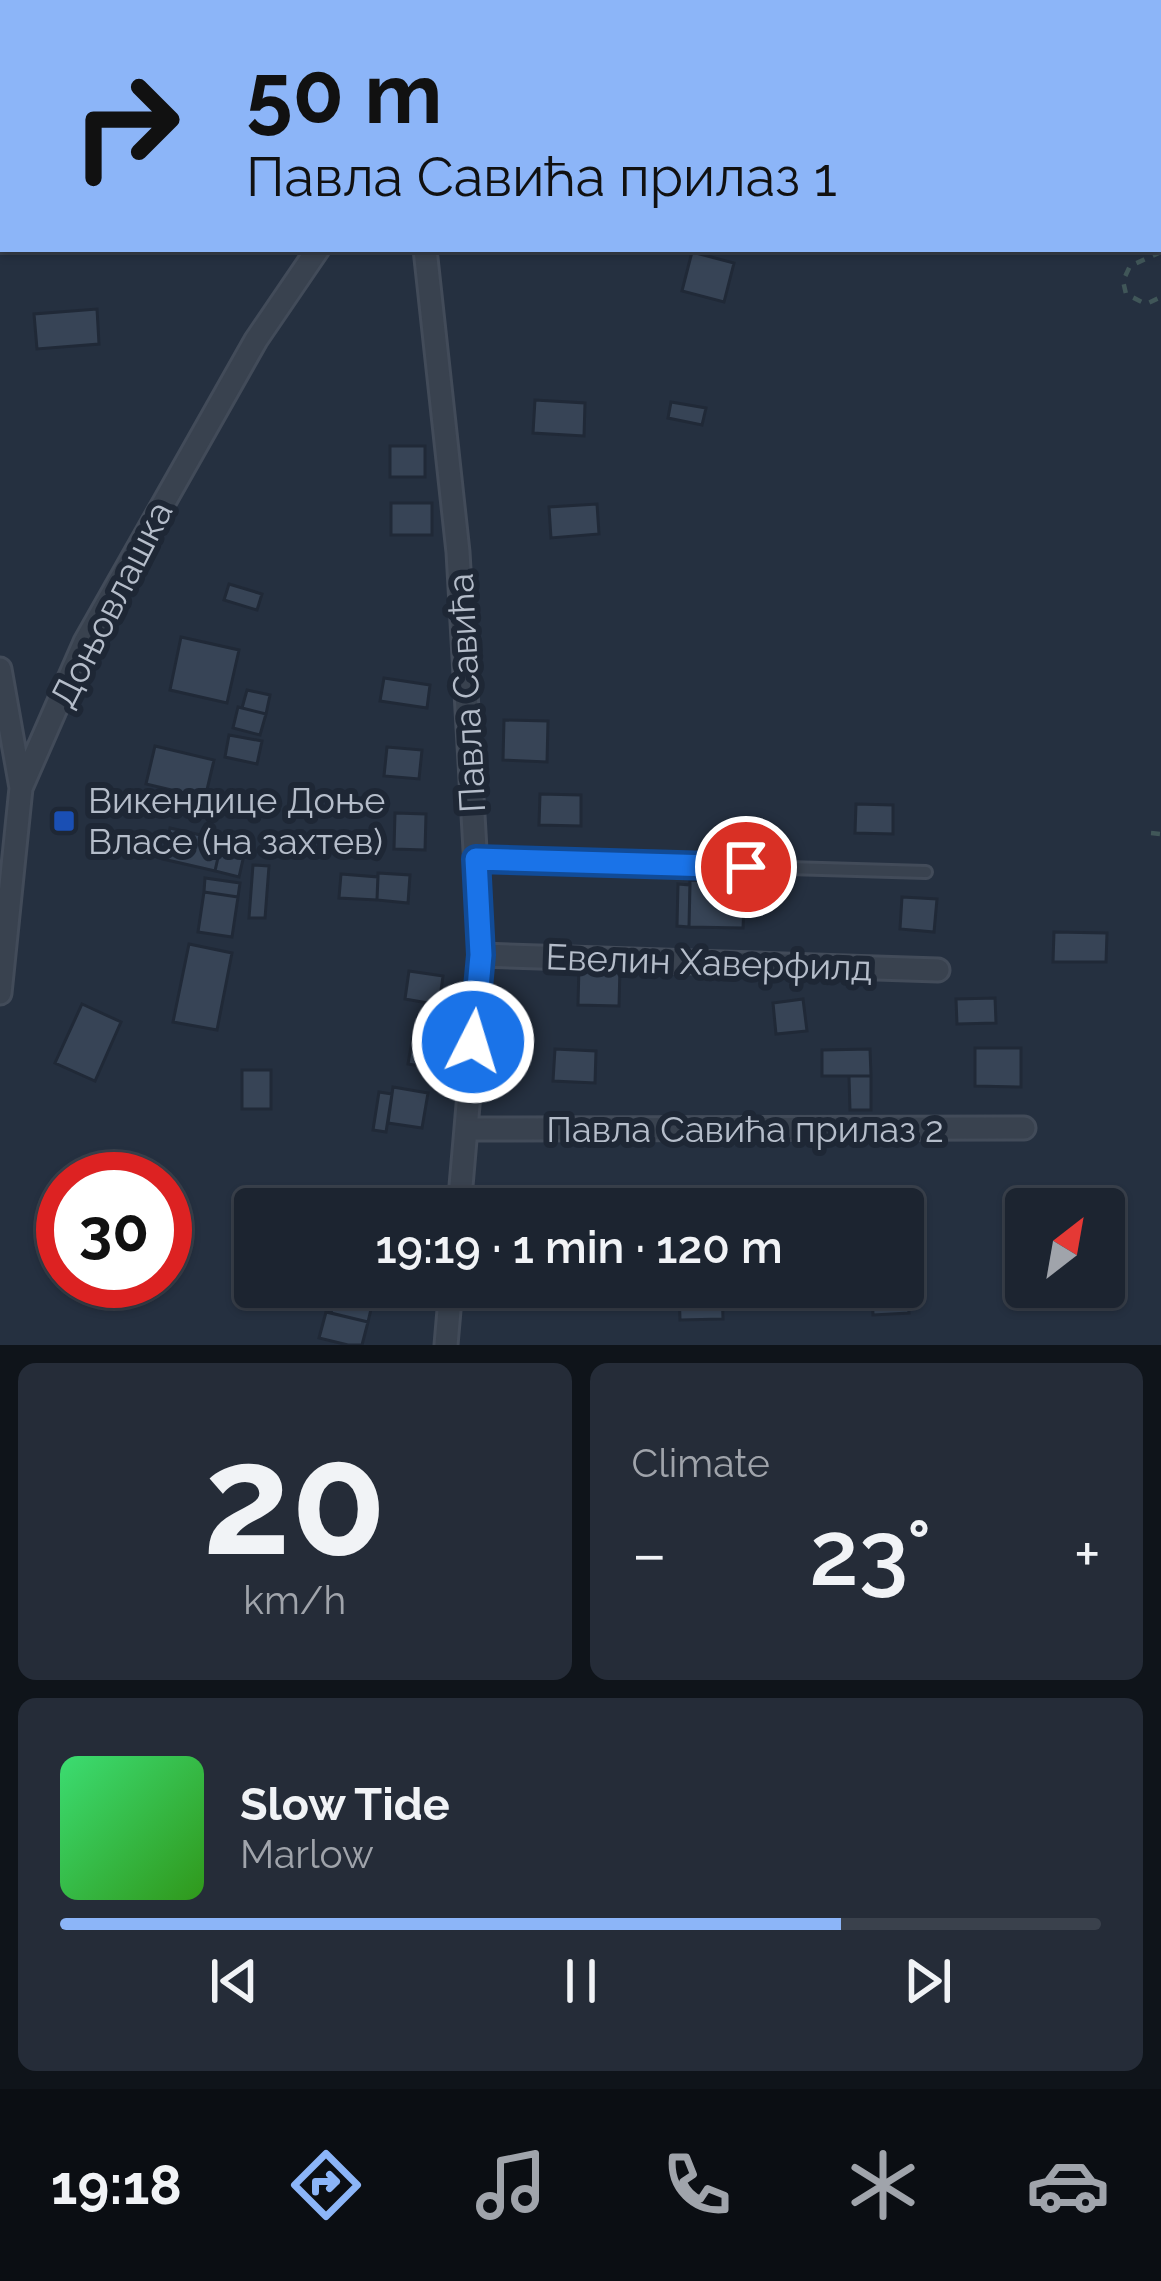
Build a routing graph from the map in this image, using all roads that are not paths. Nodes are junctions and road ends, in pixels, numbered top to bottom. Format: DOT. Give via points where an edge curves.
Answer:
graph roads {
  1 [pos="316,252"];
  2 [pos="425,252"];
  3 [pos="0,669"];
  4 [pos="21,788"];
  5 [pos="476,859"];
  6 [pos="926,872"];
  7 [pos="481,955"];
  8 [pos="938,970"];
  9 [pos="0,993"];
  10 [pos="1024,1128"];
  11 [pos="466,1129"];
  12 [pos="460,1188"];
  13 [pos="449,1308"];
  14 [pos="446,1345"];
  1 -- 4 [label="street, Доњовлашка" via="256,340 85,642"];
  2 -- 5 [label="street, Павла Савића" via="458,552"];
  3 -- 4 [label="street"];
  4 -- 9 [label="street, Доњовлашка"];
  5 -- 6 [label="lane"];
  5 -- 7 [label="street, Павла Савића"];
  7 -- 8 [label="street, Евелин Хаверфилд"];
  7 -- 11 [label="street, Павла Савића"];
  10 -- 11 [label="street, Павла Савића прилаз 2"];
  11 -- 12 [label="street, Павла Савића"];
  13 -- 14 [label="street"];
}
